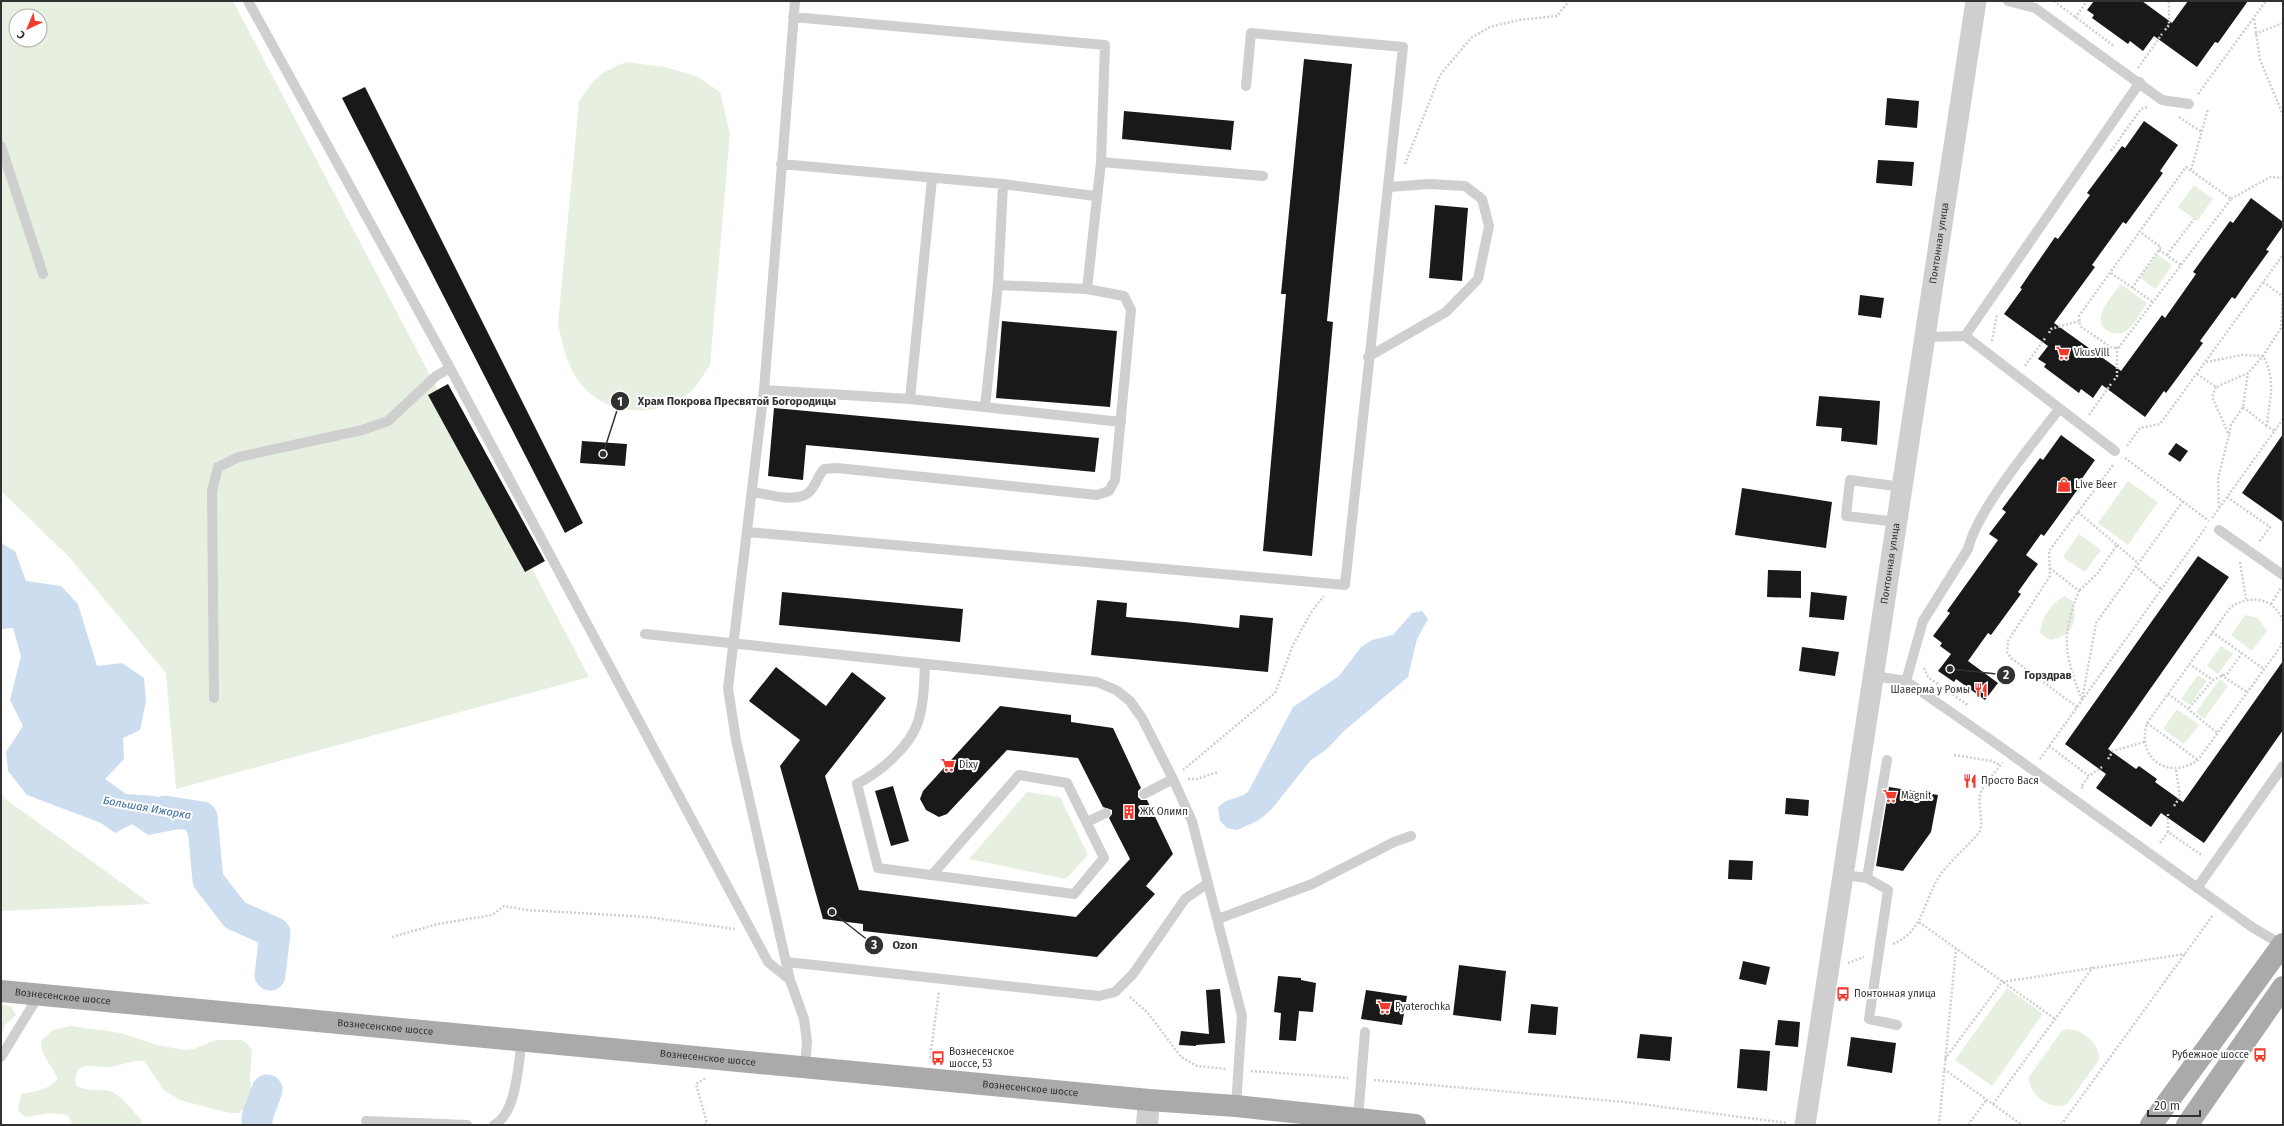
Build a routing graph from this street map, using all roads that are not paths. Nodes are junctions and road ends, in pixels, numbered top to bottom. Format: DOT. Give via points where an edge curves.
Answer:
graph roads {
  1 [pos="248,1"];
  2 [pos="795,1"];
  3 [pos="1976,1"];
  4 [pos="2008,1"];
  5 [pos="2028,3"];
  6 [pos="793,17"];
  7 [pos="2136,79"];
  8 [pos="1246,86"];
  9 [pos="2189,104"];
  10 [pos="1,146"];
  11 [pos="1101,162"];
  12 [pos="781,164"];
  13 [pos="1263,176"];
  14 [pos="932,179"];
  15 [pos="1003,184"];
  16 [pos="1389,187"];
  17 [pos="1095,196"];
  18 [pos="43,274"];
  19 [pos="998,285"];
  20 [pos="1087,289"];
  21 [pos="1965,336"];
  22 [pos="1925,337"];
  23 [pos="1368,357"];
  24 [pos="450,368"];
  25 [pos="764,390"];
  26 [pos="910,399"];
  27 [pos="985,407"];
  28 [pos="2059,409"];
  29 [pos="1121,422"];
  30 [pos="2118,453"];
  31 [pos="1902,487"];
  32 [pos="752,492"];
  33 [pos="1897,522"];
  34 [pos="2219,530"];
  35 [pos="748,532"];
  36 [pos="2283,575"];
  37 [pos="645,634"];
  38 [pos="734,644"];
  39 [pos="925,664"];
  40 [pos="1874,676"];
  41 [pos="1906,682"];
  42 [pos="214,698"];
  43 [pos="1887,760"];
  44 [pos="2283,766"];
  45 [pos="1173,779"];
  46 [pos="1144,794"];
  47 [pos="1106,813"];
  48 [pos="1087,822"];
  49 [pos="1411,836"];
  50 [pos="932,875"];
  51 [pos="1844,875"];
  52 [pos="1867,878"];
  53 [pos="1208,883"];
  54 [pos="2197,888"];
  55 [pos="1218,919"];
  56 [pos="2283,945"];
  57 [pos="787,962"];
  58 [pos="790,980"];
  59 [pos="2283,987"];
  60 [pos="1,991"];
  61 [pos="39,995"];
  62 [pos="1897,1025"];
  63 [pos="1365,1032"];
  64 [pos="522,1040"];
  65 [pos="1,1058"];
  66 [pos="805,1067"];
  67 [pos="1149,1100"];
  68 [pos="1236,1106"];
  69 [pos="1358,1119"];
  70 [pos="366,1120"];
  71 [pos="1798,1124"];
  72 [pos="467,1125"];
  73 [pos="494,1125"];
  74 [pos="1146,1125"];
  75 [pos="1414,1125"];
  76 [pos="2151,1125"];
  77 [pos="2187,1125"];
  1 -- 24 [label="lane"];
  2 -- 6 [label="lane"];
  3 -- 22 [label="street, Понтонная улица"];
  4 -- 5 [label="lane"];
  5 -- 7 [label="lane"];
  6 -- 11 [label="lane" via="1105,45"];
  6 -- 12 [label="lane"];
  7 -- 9 [label="lane" via="2162,100"];
  7 -- 21 [label="lane"];
  8 -- 16 [label="lane" via="1251,33 1403,48"];
  10 -- 18 [label="lane"];
  11 -- 13 [label="lane"];
  11 -- 17 [label="lane"];
  12 -- 14 [label="lane"];
  12 -- 25 [label="lane"];
  14 -- 15 [label="lane"];
  14 -- 26 [label="lane"];
  15 -- 17 [label="lane"];
  15 -- 19 [label="lane"];
  16 -- 23 [label="lane"];
  16 -- 23 [label="lane" via="1429,184 1465,186 1482,199 1489,226 1478,279 1446,312"];
  17 -- 20 [label="lane"];
  19 -- 20 [label="lane"];
  19 -- 27 [label="lane"];
  20 -- 29 [label="lane" via="1124,296 1131,310"];
  21 -- 22 [label="lane"];
  21 -- 28 [label="lane"];
  22 -- 31 [label="street, Понтонная улица"];
  23 -- 35 [label="lane" via="1345,584"];
  24 -- 42 [label="lane" via="436,376 388,421 362,430 239,457 218,467 212,491"];
  24 -- 58 [label="lane" via="768,962"];
  25 -- 26 [label="lane"];
  25 -- 32 [label="lane"];
  26 -- 27 [label="lane"];
  27 -- 29 [label="lane"];
  28 -- 30 [label="lane"];
  28 -- 41 [label="lane" via="1995,497 1971,536 1968,548 1923,621"];
  29 -- 32 [label="lane" via="1115,480 1109,491 1097,495 837,468 824,469 811,490 799,498"];
  31 -- 33 [label="street, Понтонная улица"];
  31 -- 33 [label="lane" via="1850,480 1846,516"];
  32 -- 35 [label="lane"];
  33 -- 40 [label="street, Понтонная улица"];
  34 -- 36 [label="lane"];
  35 -- 38 [label="lane"];
  37 -- 38 [label="lane"];
  38 -- 39 [label="lane"];
  38 -- 57 [label="lane" via="728,688 736,740"];
  39 -- 45 [label="lane" via="1096,682 1116,690 1130,701 1142,718"];
  39 -- 50 [label="lane" via="923,700 917,724 890,761 874,775 856,784 878,868"];
  40 -- 41 [label="lane"];
  40 -- 51 [label="street, Понтонная улица"];
  41 -- 54 [label="lane"];
  43 -- 52 [label="lane"];
  44 -- 54 [label="lane"];
  45 -- 46 [label="lane"];
  45 -- 53 [label="lane" via="1192,821"];
  47 -- 48 [label="lane"];
  48 -- 50 [label="lane" via="1067,783 1019,775"];
  48 -- 50 [label="lane" via="1104,858 1074,894"];
  49 -- 55 [label="lane" via="1394,842 1312,884"];
  51 -- 52 [label="lane"];
  51 -- 71 [label="street, Понтонная улица"];
  52 -- 62 [label="lane" via="1888,890 1869,1020"];
  53 -- 55 [label="lane"];
  53 -- 57 [label="lane" via="1185,899 1133,974 1115,992 1099,996"];
  54 -- 56 [label="lane"];
  55 -- 68 [label="lane" via="1242,1016"];
  56 -- 76 [label="main road"];
  57 -- 58 [label="lane"];
  58 -- 66 [label="lane" via="804,1020 807,1042"];
  59 -- 77 [label="main road"];
  60 -- 61 [label="main road, Вознесенское шоссе"];
  61 -- 64 [label="main road, Вознесенское шоссе"];
  61 -- 65 [label="lane"];
  63 -- 69 [label="lane"];
  64 -- 66 [label="main road, Вознесенское шоссе"];
  64 -- 73 [label="lane" via="510,1104 502,1121"];
  66 -- 67 [label="main road, Вознесенское шоссе"];
  67 -- 68 [label="main road, Вознесенское шоссе"];
  67 -- 74 [label="street"];
  68 -- 69 [label="main road, Вознесенское шоссе"];
  69 -- 75 [label="main road, Вознесенское шоссе"];
  70 -- 72 [label="lane"];
}
